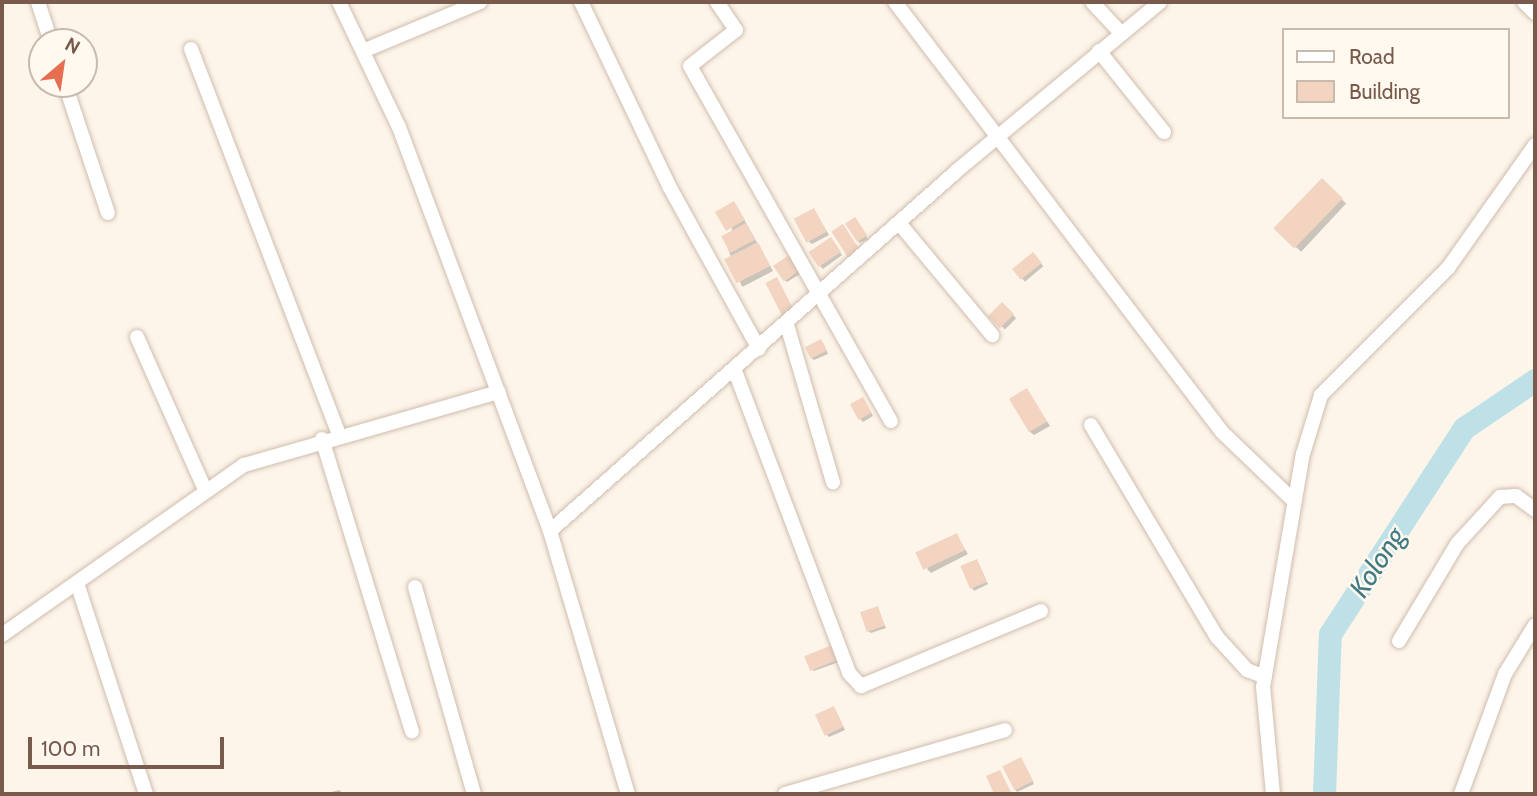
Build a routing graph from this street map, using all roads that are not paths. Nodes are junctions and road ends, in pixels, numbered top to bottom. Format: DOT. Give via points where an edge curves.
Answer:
graph roads {
  1 [pos="37,2"];
  2 [pos="339,2"];
  3 [pos="480,2"];
  4 [pos="581,2"];
  5 [pos="717,2"];
  6 [pos="895,2"];
  7 [pos="1092,2"];
  8 [pos="1160,2"];
  9 [pos="1524,2"];
  10 [pos="1535,13"];
  11 [pos="46,28"];
  12 [pos="1121,33"];
  13 [pos="191,49"];
  14 [pos="363,51"];
  15 [pos="1098,51"];
  16 [pos="70,98"];
  17 [pos="1164,132"];
  18 [pos="1000,135"];
  19 [pos="1535,145"];
  20 [pos="108,213"];
  21 [pos="899,223"];
  22 [pos="823,292"];
  23 [pos="787,325"];
  24 [pos="992,335"];
  25 [pos="137,337"];
  26 [pos="759,349"];
  27 [pos="735,371"];
  28 [pos="499,392"];
  29 [pos="891,421"];
  30 [pos="1091,425"];
  31 [pos="339,435"];
  32 [pos="322,439"];
  33 [pos="833,482"];
  34 [pos="205,490"];
  35 [pos="1294,501"];
  36 [pos="1535,510"];
  37 [pos="551,530"];
  38 [pos="77,583"];
  39 [pos="415,587"];
  40 [pos="1041,611"];
  41 [pos="1534,629"];
  42 [pos="2,635"];
  43 [pos="1399,641"];
  44 [pos="1265,677"];
  45 [pos="1005,730"];
  46 [pos="412,731"];
  47 [pos="146,794"];
  48 [pos="474,794"];
  49 [pos="628,794"];
  50 [pos="785,794"];
  51 [pos="1273,794"];
  52 [pos="1461,794"];
  1 -- 11 [label="street"];
  2 -- 14 [label="street"];
  3 -- 14 [label="street"];
  4 -- 26 [label="street" via="669,186"];
  5 -- 22 [label="street" via="736,30 690,66"];
  6 -- 18 [label="street"];
  7 -- 12 [label="street"];
  8 -- 12 [label="street"];
  9 -- 10 [label="street"];
  12 -- 15 [label="street"];
  13 -- 31 [label="street"];
  14 -- 28 [label="street" via="399,127"];
  15 -- 17 [label="street"];
  15 -- 18 [label="street"];
  16 -- 20 [label="street"];
  18 -- 21 [label="street"];
  18 -- 35 [label="street" via="1222,432"];
  19 -- 35 [label="street" via="1448,268 1321,396"];
  21 -- 22 [label="street"];
  21 -- 24 [label="street"];
  22 -- 23 [label="street"];
  22 -- 29 [label="street"];
  23 -- 26 [label="street"];
  23 -- 33 [label="street"];
  25 -- 34 [label="street"];
  26 -- 27 [label="street"];
  27 -- 37 [label="street"];
  27 -- 40 [label="street" via="849,673 861,686"];
  28 -- 31 [label="street"];
  28 -- 37 [label="street"];
  30 -- 44 [label="street" via="1217,638 1247,670"];
  31 -- 32 [label="street"];
  32 -- 34 [label="street" via="262,457"];
  32 -- 46 [label="street"];
  34 -- 38 [label="street"];
  35 -- 44 [label="street"];
  36 -- 43 [label="street" via="1516,496 1500,497 1457,544"];
  37 -- 49 [label="street"];
  38 -- 42 [label="street"];
  38 -- 47 [label="street"];
  39 -- 48 [label="street"];
  41 -- 52 [label="street" via="1505,674"];
  44 -- 51 [label="street"];
  45 -- 50 [label="street"];
}
